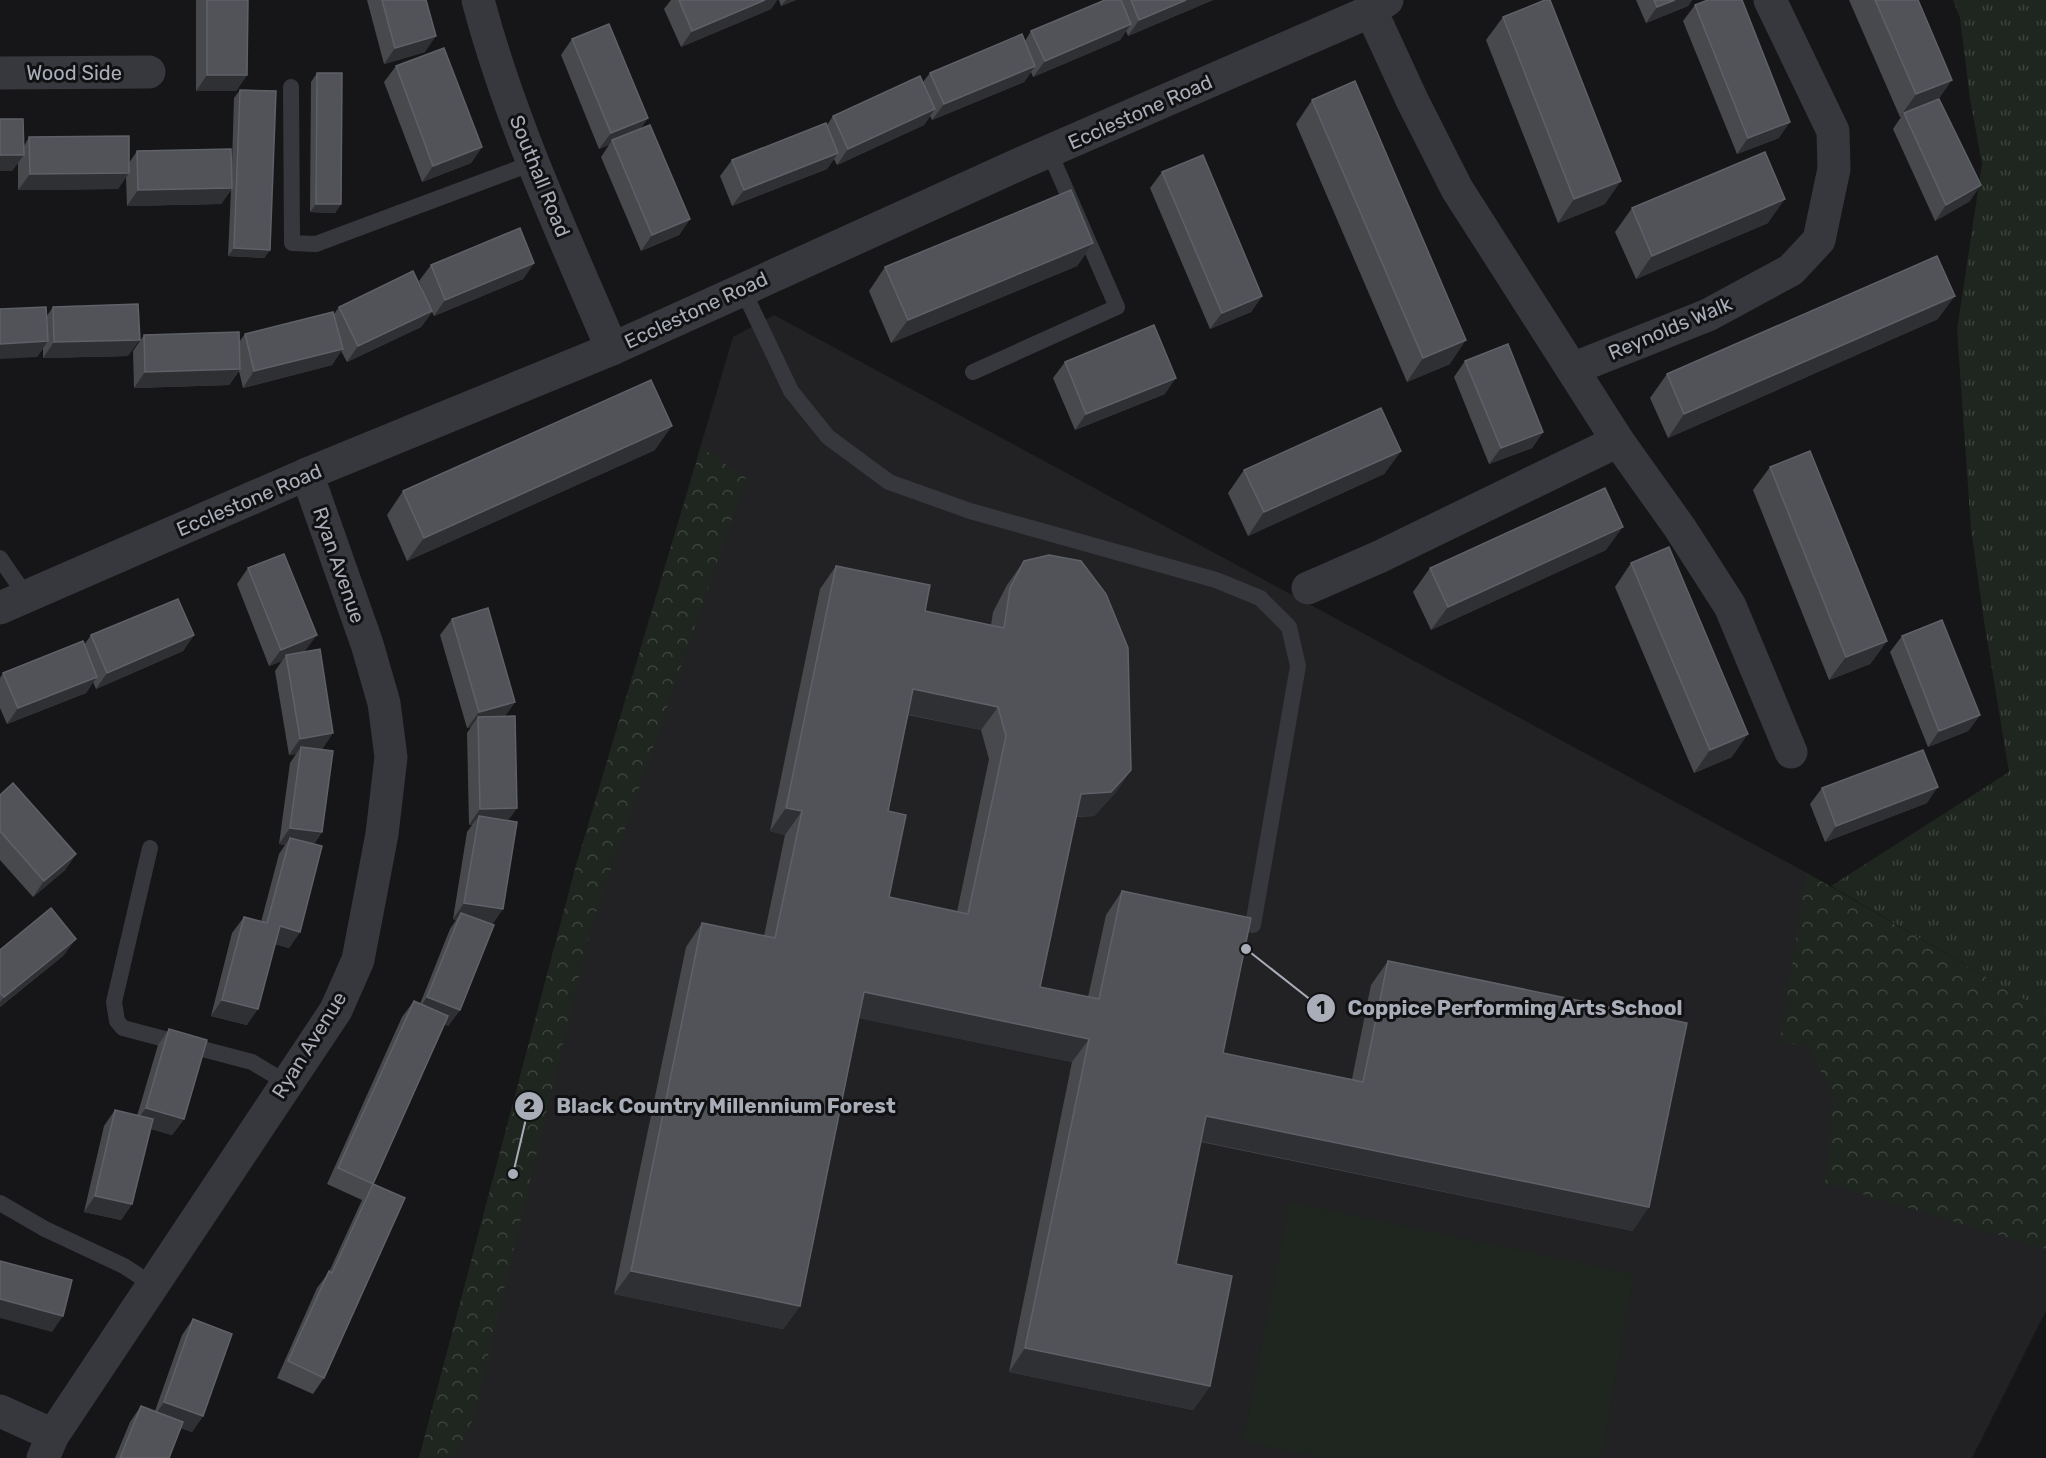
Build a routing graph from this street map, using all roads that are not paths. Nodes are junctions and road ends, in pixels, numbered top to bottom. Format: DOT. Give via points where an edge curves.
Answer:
graph roads {
  1 [pos="478,0"];
  2 [pos="1770,0"];
  3 [pos="1379,5"];
  4 [pos="148,72"];
  5 [pos="0,73"];
  6 [pos="291,87"];
  7 [pos="1049,151"];
  8 [pos="533,163"];
  9 [pos="743,290"];
  10 [pos="612,349"];
  11 [pos="1572,369"];
  12 [pos="973,372"];
  13 [pos="1618,441"];
  14 [pos="307,474"];
  15 [pos="0,558"];
  16 [pos="1308,588"];
  17 [pos="13,602"];
  18 [pos="1791,752"];
  19 [pos="150,848"];
  20 [pos="1253,925"];
  21 [pos="287,1083"];
  22 [pos="0,1203"];
  23 [pos="153,1285"];
  24 [pos="0,1410"];
  25 [pos="48,1447"];
  1 -- 8 [label="street, Southall Road"];
  2 -- 11 [label="street, Reynolds Walk" via="1833,131 1834,169 1819,240 1791,270 1708,315"];
  3 -- 7 [label="street, Ecclestone Road"];
  3 -- 11 [label="street" via="1412,100 1457,189"];
  4 -- 5 [label="street, Wood Side"];
  6 -- 8 [label="lane" via="292,243 316,244"];
  7 -- 9 [label="street, Ecclestone Road"];
  7 -- 12 [label="lane" via="1117,307"];
  8 -- 10 [label="street, Southall Road"];
  9 -- 10 [label="street, Ecclestone Road"];
  9 -- 20 [label="lane" via="791,392 828,436 889,482 970,512 1216,580 1260,598 1289,627 1298,666"];
  10 -- 14 [label="street, Ecclestone Road"];
  11 -- 13 [label="street"];
  13 -- 16 [label="street"];
  13 -- 18 [label="street" via="1730,606"];
  14 -- 17 [label="street, Ecclestone Road"];
  14 -- 21 [label="street, Ryan Avenue" via="367,644 384,703 391,758 382,834 358,960 336,1010"];
  15 -- 17 [label="lane"];
  19 -- 21 [label="lane" via="114,1002 117,1021 123,1028 252,1062"];
  21 -- 23 [label="street, Ryan Avenue"];
  22 -- 23 [label="lane" via="124,1266"];
  23 -- 25 [label="street, Ryan Avenue"];
  24 -- 25 [label="street"];
}
